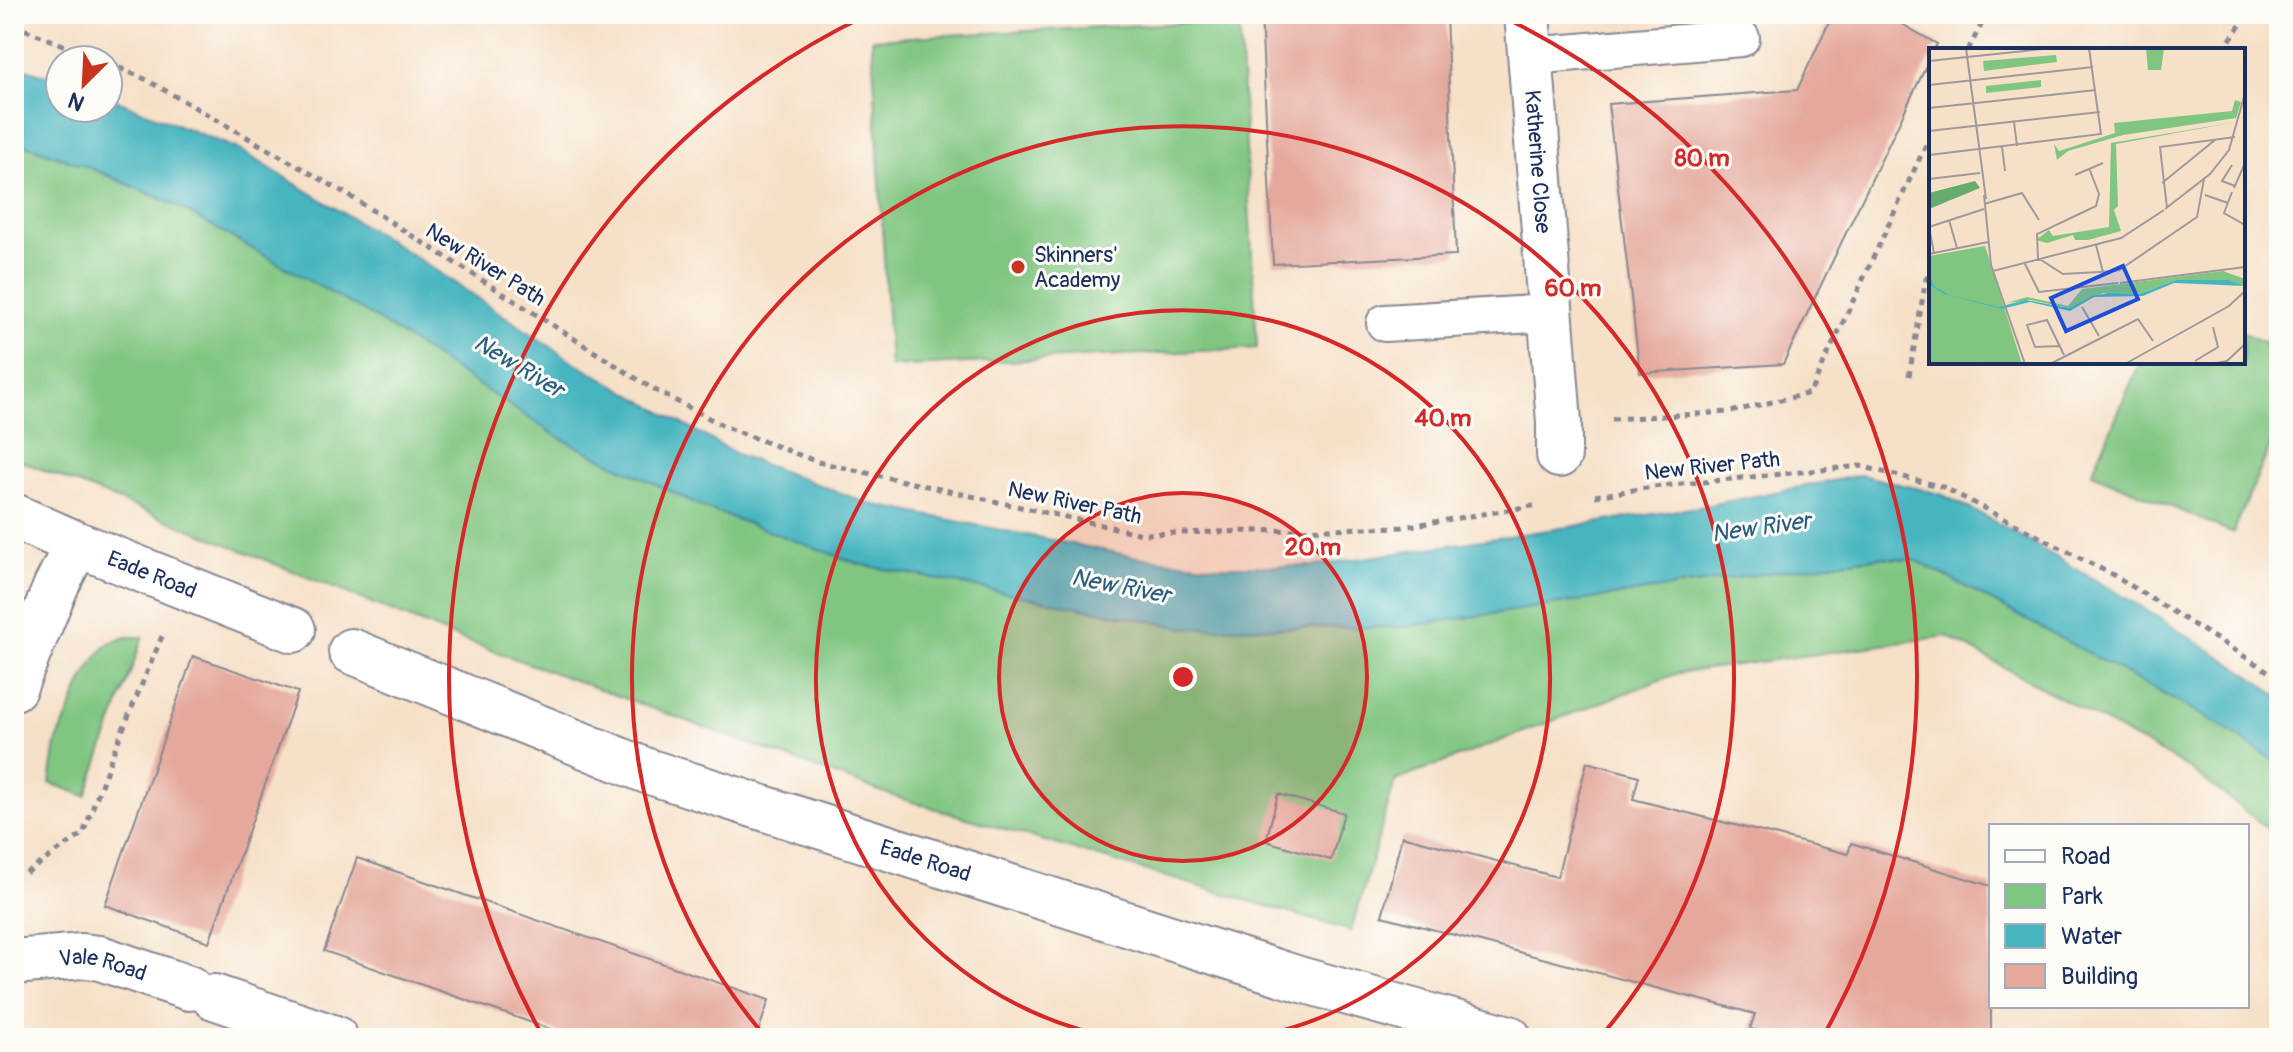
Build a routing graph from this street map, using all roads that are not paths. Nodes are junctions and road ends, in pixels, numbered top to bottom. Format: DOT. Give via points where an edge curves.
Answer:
graph roads {
  1 [pos="1527,14"];
  2 [pos="1741,38"];
  3 [pos="1531,56"];
  4 [pos="1550,313"];
  5 [pos="1385,323"];
  6 [pos="1559,438"];
  7 [pos="14,516"];
  8 [pos="77,544"];
  9 [pos="293,630"];
  10 [pos="351,651"];
  11 [pos="14,688"];
  12 [pos="14,961"];
  13 [pos="335,1038"];
  14 [pos="1509,1038"];
  1 -- 3 [label="street, Katherine Close"];
  2 -- 3 [label="lane"];
  3 -- 4 [label="street, Katherine Close"];
  4 -- 5 [label="lane"];
  4 -- 6 [label="street, Katherine Close"];
  7 -- 8 [label="street, Eade Road"];
  8 -- 9 [label="street, Eade Road"];
  8 -- 11 [label="street"];
  10 -- 14 [label="street, Eade Road" via="647,771 1299,979"];
  12 -- 13 [label="street, Vale Road" via="100,958"];
}
